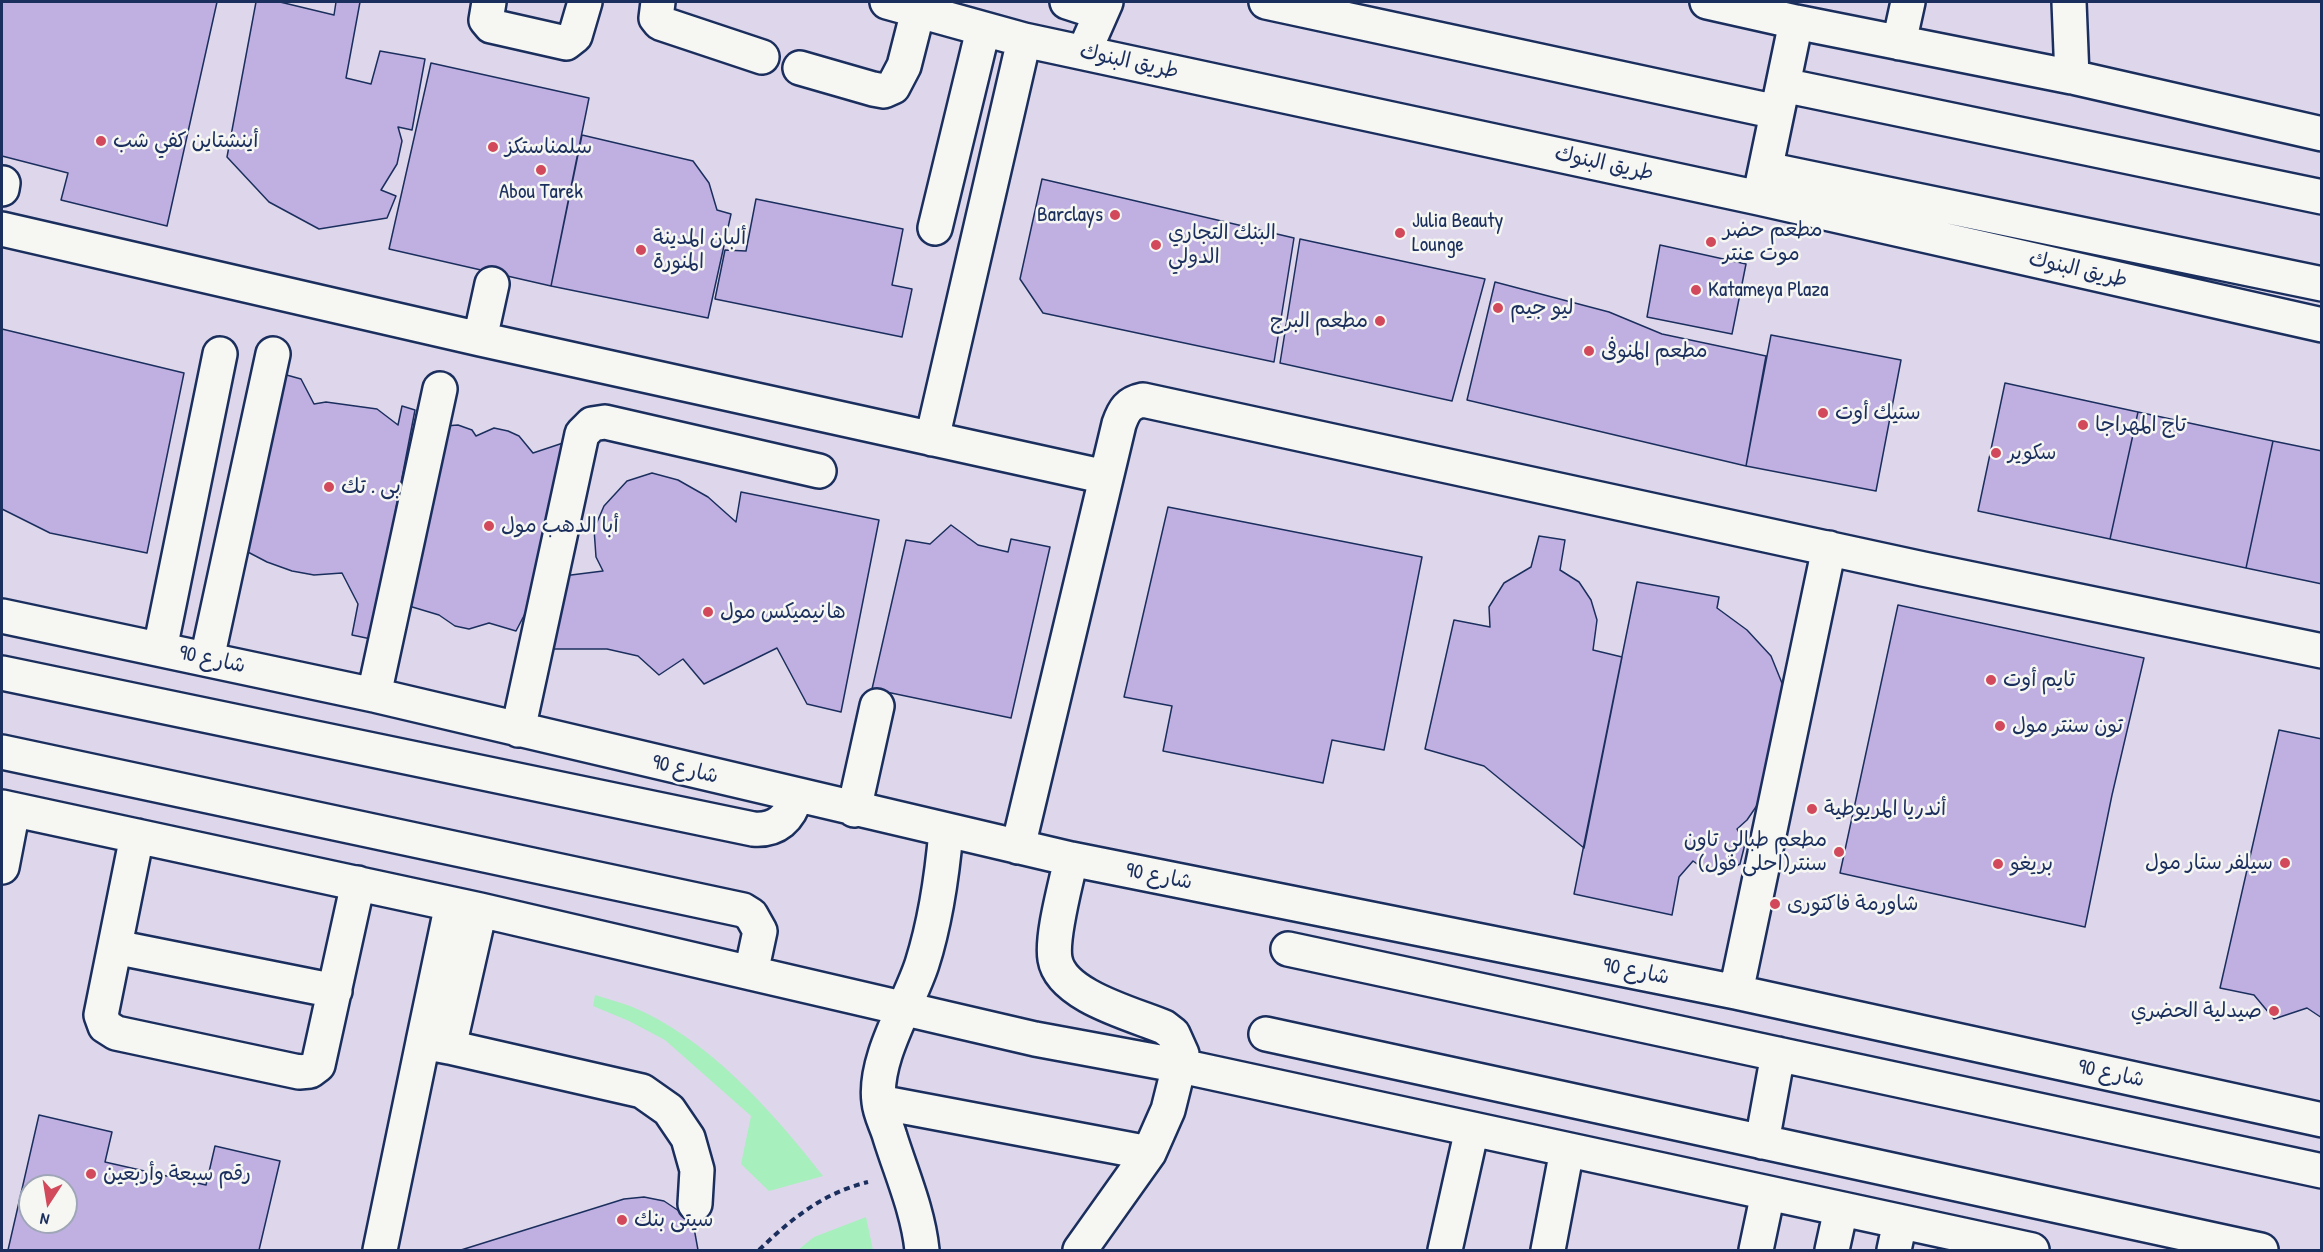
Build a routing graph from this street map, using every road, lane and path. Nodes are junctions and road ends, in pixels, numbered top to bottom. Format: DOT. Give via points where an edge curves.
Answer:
graph roads {
  1 [pos="489,2"];
  2 [pos="585,2"];
  3 [pos="658,2"];
  4 [pos="887,2"];
  5 [pos="1066,2"];
  6 [pos="1266,2"];
  7 [pos="1908,2"];
  8 [pos="2069,2"];
  9 [pos="1716,3"];
  10 [pos="1103,7"];
  11 [pos="918,12"];
  12 [pos="1796,22"];
  13 [pos="983,30"];
  14 [pos="1024,40"];
  15 [pos="1899,43"];
  16 [pos="1084,52"];
  17 [pos="762,57"];
  18 [pos="800,68"];
  19 [pos="2072,77"];
  20 [pos="1780,98"];
  21 [pos="2322,134"];
  22 [pos="1763,183"];
  23 [pos="2322,197"];
  24 [pos="935,228"];
  25 [pos="2,229"];
  26 [pos="492,284"];
  27 [pos="2322,284"];
  28 [pos="2322,325"];
  29 [pos="480,339"];
  30 [pos="220,354"];
  31 [pos="273,354"];
  32 [pos="440,389"];
  33 [pos="932,439"];
  34 [pos="819,471"];
  35 [pos="1106,477"];
  36 [pos="1829,548"];
  37 [pos="2,616"];
  38 [pos="160,649"];
  39 [pos="2322,651"];
  40 [pos="207,659"];
  41 [pos="2,673"];
  42 [pos="374,695"];
  43 [pos="877,706"];
  44 [pos="518,730"];
  45 [pos="2,752"];
  46 [pos="795,796"];
  47 [pos="7,808"];
  48 [pos="854,810"];
  49 [pos="946,831"];
  50 [pos="137,836"];
  51 [pos="1018,847"];
  52 [pos="1071,859"];
  53 [pos="2,867"];
  54 [pos="357,883"];
  55 [pos="466,907"];
  56 [pos="115,947"];
  57 [pos="1288,949"];
  58 [pos="751,973"];
  59 [pos="335,991"];
  60 [pos="1736,992"];
  61 [pos="903,1009"];
  62 [pos="1266,1034"];
  63 [pos="436,1045"];
  64 [pos="1778,1054"];
  65 [pos="1181,1065"];
  66 [pos="879,1102"];
  67 [pos="2322,1120"];
  68 [pos="1473,1129"];
  69 [pos="1762,1142"];
  70 [pos="1567,1149"];
  71 [pos="1149,1153"];
  72 [pos="2322,1171"];
  73 [pos="903,1177"];
  74 [pos="1768,1193"];
  75 [pos="696,1204"];
  76 [pos="1841,1209"];
  77 [pos="1897,1236"];
  78 [pos="380,1251"];
  79 [pos="759,1251"];
  80 [pos="922,1251"];
  81 [pos="1080,1251"];
  82 [pos="1445,1251"];
  83 [pos="1548,1251"];
  84 [pos="1756,1251"];
  85 [pos="1832,1251"];
  86 [pos="2032,1251"];
  87 [pos="2261,1251"];
  1 -- 2 [label="street" via="486,20 491,26 566,43 575,36"];
  3 -- 17 [label="street" via="656,18 660,23"];
  4 -- 11 [label="street, طريق البنوك"];
  5 -- 10 [label="street"];
  6 -- 20 [label="street"];
  7 -- 15 [label="street"];
  8 -- 19 [label="street"];
  9 -- 12 [label="street"];
  10 -- 16 [label="street"];
  11 -- 13 [label="street, طريق البنوك"];
  11 -- 18 [label="street" via="904,66 893,87 884,91 873,89"];
  12 -- 15 [label="street"];
  12 -- 20 [label="street"];
  13 -- 14 [label="street, طريق البنوك"];
  13 -- 24 [label="street"];
  14 -- 16 [label="street, طريق البنوك"];
  14 -- 33 [label="street"];
  15 -- 19 [label="street"];
  16 -- 22 [label="street, طريق البنوك"];
  19 -- 21 [label="street"];
  20 -- 22 [label="street"];
  20 -- 23 [label="street"];
  22 -- 27 [label="street"];
  22 -- 28 [label="street, طريق البنوك"];
  25 -- 29 [label="street"];
  26 -- 29 [label="street"];
  29 -- 33 [label="street"];
  30 -- 38 [label="street"];
  31 -- 40 [label="street"];
  32 -- 42 [label="street"];
  33 -- 35 [label="street"];
  34 -- 44 [label="street" via="605,422 591,424 582,434"];
  35 -- 36 [label="street" via="1124,411 1132,402 1154,400"];
  35 -- 51 [label="street"];
  36 -- 39 [label="street"];
  36 -- 60 [label="street"];
  37 -- 38 [label="street, شارع 90"];
  38 -- 40 [label="street, شارع 90"];
  40 -- 42 [label="street, شارع 90"];
  41 -- 46 [label="street" via="753,829 763,830 781,822 788,816"];
  42 -- 44 [label="street, شارع 90"];
  43 -- 48 [label="street"];
  44 -- 46 [label="street, شارع 90"];
  45 -- 58 [label="street" via="743,910 751,915 760,931"];
  46 -- 48 [label="street, شارع 90"];
  47 -- 50 [label="street"];
  47 -- 53 [label="street"];
  48 -- 49 [label="street, شارع 90"];
  49 -- 51 [label="street, شارع 90"];
  49 -- 61 [label="street" via="934,923"];
  50 -- 54 [label="street"];
  50 -- 56 [label="street"];
  51 -- 52 [label="street, شارع 90"];
  52 -- 60 [label="street, شارع 90"];
  52 -- 65 [label="street" via="1054,946 1058,970 1074,989 1164,1027 1179,1043"];
  54 -- 55 [label="street"];
  54 -- 59 [label="street"];
  55 -- 58 [label="street"];
  55 -- 63 [label="street"];
  56 -- 59 [label="street"];
  56 -- 59 [label="street" via="100,1015 105,1026 116,1032 299,1072 318,1065"];
  57 -- 64 [label="street"];
  58 -- 61 [label="street"];
  60 -- 67 [label="street, شارع 90"];
  61 -- 65 [label="street" via="1035,1039"];
  61 -- 66 [label="street" via="886,1055"];
  62 -- 69 [label="street"];
  63 -- 75 [label="street" via="642,1090 669,1110 688,1138 697,1170"];
  63 -- 78 [label="street"];
  64 -- 69 [label="street"];
  64 -- 72 [label="street"];
  65 -- 68 [label="street"];
  65 -- 71 [label="street" via="1168,1110"];
  66 -- 71 [label="street"];
  66 -- 73 [label="street"];
  68 -- 70 [label="street"];
  68 -- 82 [label="street"];
  69 -- 87 [label="street"];
  70 -- 74 [label="street"];
  70 -- 83 [label="street"];
  71 -- 81 [label="street"];
  73 -- 79 [label="path" via="866,1182 825,1197 789,1220"];
  73 -- 80 [label="street" via="919,1224"];
  74 -- 76 [label="street"];
  74 -- 84 [label="street"];
  76 -- 77 [label="street"];
  76 -- 85 [label="street"];
  77 -- 86 [label="street"];
}
